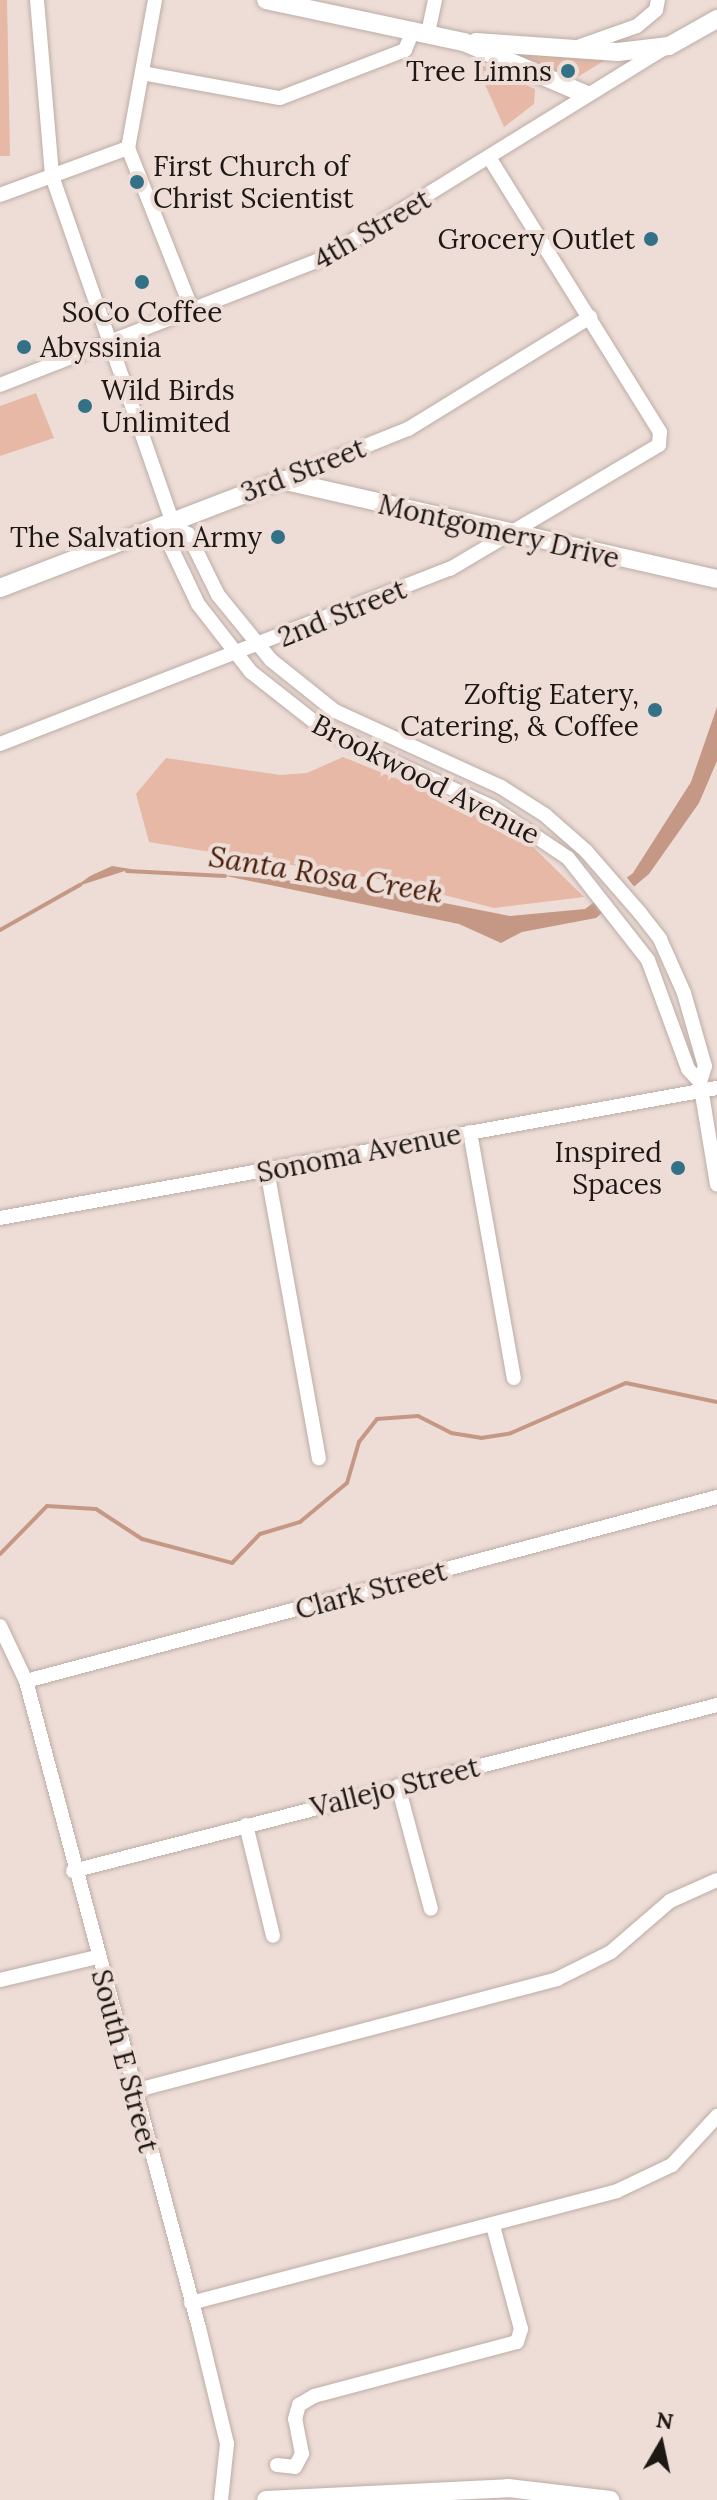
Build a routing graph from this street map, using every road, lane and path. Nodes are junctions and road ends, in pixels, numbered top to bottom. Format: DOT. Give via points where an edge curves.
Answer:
graph roads {
  1 [pos="37,0"];
  2 [pos="155,0"];
  3 [pos="266,0"];
  4 [pos="435,0"];
  5 [pos="657,5"];
  6 [pos="717,19"];
  7 [pos="421,32"];
  8 [pos="464,42"];
  9 [pos="669,46"];
  10 [pos="560,51"];
  11 [pos="142,73"];
  12 [pos="585,94"];
  13 [pos="128,148"];
  14 [pos="490,159"];
  15 [pos="52,176"];
  16 [pos="0,195"];
  17 [pos="193,312"];
  18 [pos="590,317"];
  19 [pos="111,342"];
  20 [pos="0,385"];
  21 [pos="281,480"];
  22 [pos="173,523"];
  23 [pos="513,535"];
  24 [pos="717,579"];
  25 [pos="0,588"];
  26 [pos="259,647"];
  27 [pos="234,655"];
  28 [pos="0,744"];
  29 [pos="700,1086"];
  30 [pos="717,1088"];
  31 [pos="470,1132"];
  32 [pos="267,1170"];
  33 [pos="717,1185"];
  34 [pos="0,1218"];
  35 [pos="514,1378"];
  36 [pos="319,1458"];
  37 [pos="717,1497"];
  38 [pos="0,1626"];
  39 [pos="26,1681"];
  40 [pos="717,1705"];
  41 [pos="398,1786"];
  42 [pos="246,1825"];
  43 [pos="73,1871"];
  44 [pos="717,1880"];
  45 [pos="431,1909"];
  46 [pos="273,1936"];
  47 [pos="97,1957"];
  48 [pos="0,1980"];
  49 [pos="134,2091"];
  50 [pos="717,2116"];
  51 [pos="493,2226"];
  52 [pos="191,2303"];
  53 [pos="277,2465"];
  54 [pos="551,2495"];
  55 [pos="221,2500"];
  56 [pos="266,2500"];
  57 [pos="610,2500"];
  1 -- 15 [label="street, Brookwood Avenue"];
  2 -- 11 [label="street"];
  3 -- 7 [label="main road"];
  4 -- 7 [label="street"];
  5 -- 10 [label="street" via="625,31"];
  6 -- 9 [label="main road, 4th Street"];
  7 -- 8 [label="main road"];
  7 -- 11 [label="street" via="405,50 280,98"];
  8 -- 10 [label="main road"];
  8 -- 12 [label="main road"];
  9 -- 10 [label="main road"];
  9 -- 12 [label="street, 4th Street"];
  11 -- 13 [label="street"];
  12 -- 14 [label="street, 4th Street"];
  13 -- 15 [label="street"];
  13 -- 17 [label="street"];
  14 -- 17 [label="street, 4th Street" via="326,257"];
  14 -- 18 [label="street"];
  15 -- 16 [label="street"];
  15 -- 19 [label="street, Brookwood Avenue"];
  17 -- 19 [label="street, 4th Street"];
  18 -- 21 [label="street, 3rd Street" via="408,429"];
  18 -- 23 [label="street, 2nd Street" via="661,439 659,445"];
  19 -- 20 [label="street, 4th Street"];
  19 -- 22 [label="street, Brookwood Avenue"];
  21 -- 22 [label="main road, 3rd Street"];
  21 -- 23 [label="main road, Montgomery Drive"];
  22 -- 25 [label="main road, 3rd Street"];
  22 -- 26 [label="street, Brookwood Avenue" via="188,534 218,595"];
  22 -- 27 [label="street, Brookwood Avenue" via="168,541 181,575"];
  23 -- 24 [label="main road, Montgomery Drive"];
  23 -- 26 [label="street, 2nd Street" via="450,569"];
  26 -- 27 [label="street, 2nd Street"];
  26 -- 29 [label="street, Brookwood Avenue" via="335,711 501,787 545,815 586,851 660,939 684,993 705,1066"];
  27 -- 28 [label="street, 2nd Street"];
  27 -- 29 [label="street, Brookwood Avenue" via="326,731 492,807 568,858 648,960 688,1069"];
  29 -- 30 [label="street, Sonoma Avenue"];
  29 -- 31 [label="street, Sonoma Avenue"];
  29 -- 33 [label="street, Brookwood Avenue"];
  31 -- 32 [label="street, Sonoma Avenue"];
  31 -- 35 [label="street"];
  32 -- 34 [label="street, Sonoma Avenue"];
  32 -- 36 [label="street"];
  37 -- 39 [label="street, Clark Street"];
  38 -- 39 [label="street, South E Street"];
  39 -- 43 [label="street, South E Street"];
  40 -- 41 [label="street, Vallejo Street"];
  41 -- 42 [label="street, Vallejo Street"];
  41 -- 45 [label="street"];
  42 -- 43 [label="street, Vallejo Street"];
  42 -- 46 [label="street"];
  43 -- 47 [label="street, South E Street"];
  44 -- 49 [label="street" via="670,1901 611,1952 571,1974"];
  47 -- 48 [label="street"];
  47 -- 49 [label="street, South E Street"];
  49 -- 52 [label="street, South E Street"];
  50 -- 51 [label="street" via="692,2148 647,2179"];
  51 -- 52 [label="street"];
  51 -- 53 [label="street" via="521,2329 517,2342 314,2396 299,2405 295,2419 302,2454 295,2467"];
  52 -- 55 [label="street, South E Street" via="227,2444"];
  54 -- 56 [label="main road"];
  54 -- 57 [label="main road"];
}
